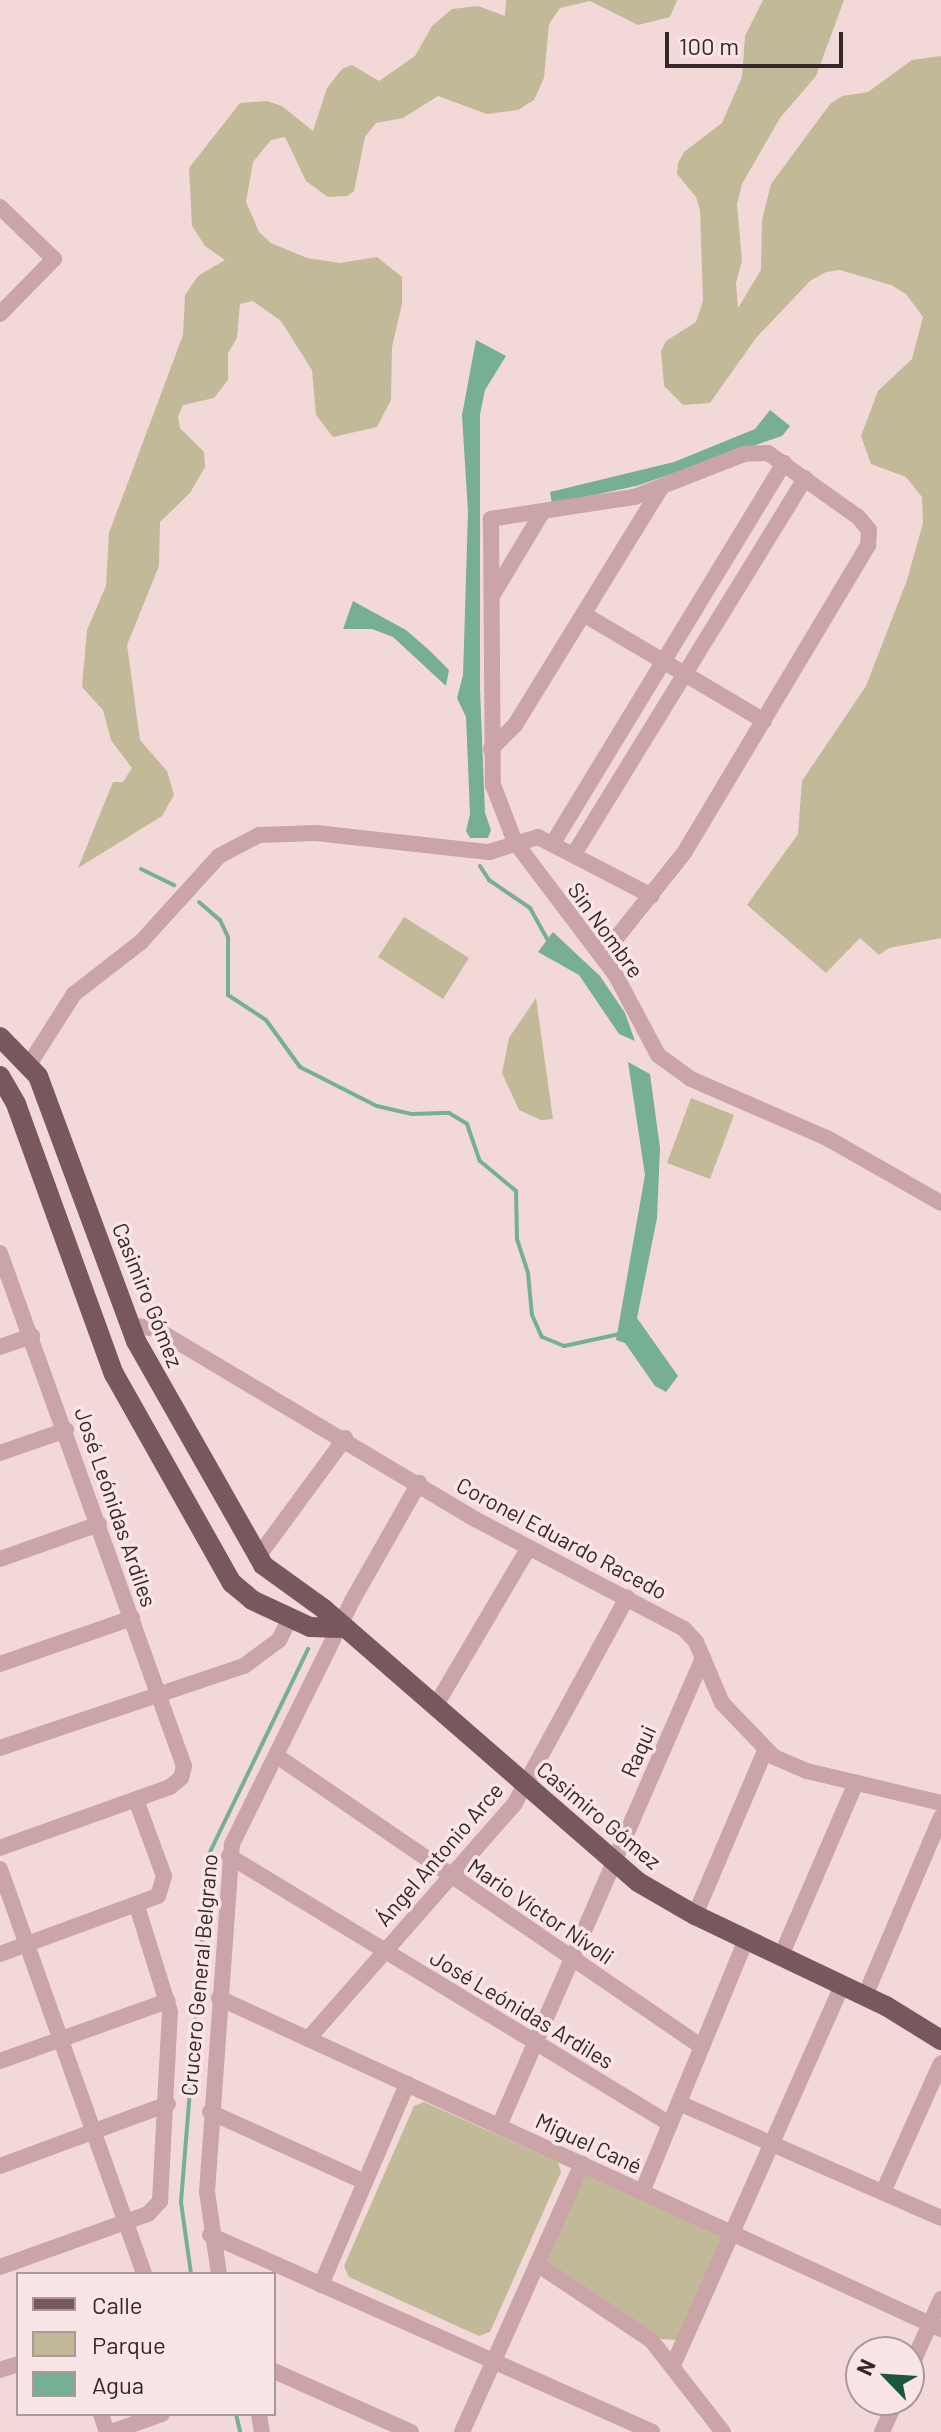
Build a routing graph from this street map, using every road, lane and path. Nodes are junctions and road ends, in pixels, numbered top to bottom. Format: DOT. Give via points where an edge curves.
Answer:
graph roads {
  1 [pos="0,207"];
  2 [pos="0,314"];
  3 [pos="784,463"];
  4 [pos="805,478"];
  5 [pos="661,488"];
  6 [pos="543,511"];
  7 [pos="491,598"];
  8 [pos="585,615"];
  9 [pos="664,662"];
  10 [pos="684,674"];
  11 [pos="764,721"];
  12 [pos="491,749"];
  13 [pos="515,842"];
  14 [pos="553,843"];
  15 [pos="574,854"];
  16 [pos="652,896"];
  17 [pos="602,956"];
  18 [pos="0,1037"];
  19 [pos="30,1063"];
  20 [pos="0,1076"];
  21 [pos="941,1203"];
  22 [pos="0,1253"];
  23 [pos="129,1325"];
  24 [pos="32,1336"];
  25 [pos="99,1339"];
  26 [pos="0,1347"];
  27 [pos="66,1430"];
  28 [pos="345,1438"];
  29 [pos="0,1453"];
  30 [pos="419,1483"];
  31 [pos="99,1524"];
  32 [pos="529,1547"];
  33 [pos="257,1558"];
  34 [pos="0,1559"];
  35 [pos="627,1598"];
  36 [pos="132,1618"];
  37 [pos="290,1618"];
  38 [pos="340,1628"];
  39 [pos="703,1658"];
  40 [pos="0,1664"];
  41 [pos="158,1692"];
  42 [pos="436,1705"];
  43 [pos="0,1748"];
  44 [pos="765,1751"];
  45 [pos="277,1756"];
  46 [pos="856,1783"];
  47 [pos="526,1785"];
  48 [pos="136,1800"];
  49 [pos="941,1803"];
  50 [pos="941,1817"];
  51 [pos="0,1848"];
  52 [pos="229,1856"];
  53 [pos="614,1862"];
  54 [pos="0,1869"];
  55 [pos="452,1876"];
  56 [pos="137,1906"];
  57 [pos="695,1915"];
  58 [pos="746,1940"];
  59 [pos="27,1945"];
  60 [pos="383,1951"];
  61 [pos="0,1954"];
  62 [pos="781,1956"];
  63 [pos="573,1959"];
  64 [pos="842,1985"];
  65 [pos="865,1996"];
  66 [pos="219,1998"];
  67 [pos="168,2001"];
  68 [pos="61,2039"];
  69 [pos="308,2039"];
  70 [pos="941,2040"];
  71 [pos="536,2043"];
  72 [pos="702,2047"];
  73 [pos="0,2061"];
  74 [pos="941,2063"];
  75 [pos="407,2084"];
  76 [pos="679,2103"];
  77 [pos="168,2104"];
  78 [pos="210,2112"];
  79 [pos="670,2124"];
  80 [pos="499,2126"];
  81 [pos="93,2132"];
  82 [pos="772,2144"];
  83 [pos="582,2164"];
  84 [pos="0,2166"];
  85 [pos="365,2182"];
  86 [pos="642,2192"];
  87 [pos="883,2192"];
  88 [pos="941,2218"];
  89 [pos="126,2223"];
  90 [pos="732,2233"];
  91 [pos="210,2235"];
  92 [pos="537,2264"];
  93 [pos="0,2267"];
  94 [pos="143,2272"];
  95 [pos="219,2272"];
  96 [pos="321,2285"];
  97 [pos="941,2299"];
  98 [pos="936,2326"];
  99 [pos="925,2344"];
  100 [pos="493,2361"];
  101 [pos="674,2363"];
  102 [pos="276,2372"];
  103 [pos="156,2416"];
  104 [pos="109,2432"];
  105 [pos="411,2432"];
  106 [pos="462,2432"];
  107 [pos="652,2432"];
  108 [pos="723,2432"];
  1 -- 2 [label="street" via="54,259"];
  3 -- 4 [label="street"];
  3 -- 5 [label="street" via="753,452"];
  3 -- 9 [label="street"];
  4 -- 10 [label="street"];
  4 -- 11 [label="street" via="858,517 870,537"];
  5 -- 6 [label="street"];
  5 -- 8 [label="street"];
  6 -- 7 [label="street"];
  6 -- 7 [label="street, Sin Nombre" via="491,519"];
  7 -- 12 [label="street, Sin Nombre"];
  8 -- 9 [label="street"];
  8 -- 12 [label="street" via="515,725"];
  9 -- 10 [label="street"];
  9 -- 14 [label="street"];
  10 -- 11 [label="street"];
  10 -- 15 [label="street"];
  11 -- 16 [label="street"];
  12 -- 13 [label="street, Sin Nombre" via="497,800"];
  13 -- 14 [label="street" via="532,836"];
  13 -- 17 [label="street, Sin Nombre"];
  13 -- 19 [label="street" via="483,852 316,833 245,839 219,856 128,954 74,994"];
  14 -- 15 [label="street"];
  15 -- 16 [label="street"];
  16 -- 17 [label="street"];
  17 -- 21 [label="street, Sin Nombre" via="651,1045 668,1065 827,1138"];
  18 -- 19 [label="main road, Casimiro Gómez"];
  19 -- 23 [label="main road, Casimiro Gómez" via="45,1091"];
  20 -- 25 [label="main road" via="16,1104"];
  22 -- 24 [label="street, José Leónidas Ardiles"];
  23 -- 25 [label="main road"];
  23 -- 28 [label="street, Coronel Eduardo Racedo" via="156,1329"];
  23 -- 33 [label="main road, Casimiro Gómez"];
  24 -- 26 [label="street"];
  24 -- 27 [label="street, José Leónidas Ardiles"];
  25 -- 37 [label="main road" via="122,1391 232,1583 244,1596"];
  27 -- 29 [label="street"];
  27 -- 31 [label="street, José Leónidas Ardiles"];
  28 -- 30 [label="street, Coronel Eduardo Racedo"];
  28 -- 33 [label="street"];
  30 -- 32 [label="street, Coronel Eduardo Racedo"];
  30 -- 38 [label="street, Crucero General Belgrano"];
  31 -- 34 [label="street"];
  31 -- 36 [label="street, José Leónidas Ardiles"];
  32 -- 35 [label="street, Coronel Eduardo Racedo"];
  32 -- 42 [label="street"];
  33 -- 38 [label="main road, Casimiro Gómez" via="324,1609"];
  35 -- 39 [label="street, Coronel Eduardo Racedo" via="684,1629"];
  35 -- 47 [label="street, Ángel Antonio Arce"];
  36 -- 40 [label="street"];
  36 -- 41 [label="street, José Leónidas Ardiles"];
  37 -- 38 [label="main road" via="318,1630"];
  37 -- 41 [label="street" via="279,1640 257,1660"];
  38 -- 42 [label="main road, Casimiro Gómez"];
  38 -- 45 [label="street, Crucero General Belgrano"];
  39 -- 44 [label="street, Coronel Eduardo Racedo" via="722,1703"];
  39 -- 53 [label="street, Raqui"];
  41 -- 43 [label="street"];
  41 -- 48 [label="street, José Leónidas Ardiles" via="183,1760 181,1778"];
  42 -- 47 [label="main road, Casimiro Gómez"];
  44 -- 46 [label="street, Coronel Eduardo Racedo" via="795,1768"];
  44 -- 57 [label="street"];
  45 -- 52 [label="street, Crucero General Belgrano"];
  45 -- 55 [label="street, Mario Víctor Nívoli"];
  46 -- 49 [label="street, Coronel Eduardo Racedo"];
  46 -- 62 [label="street"];
  47 -- 53 [label="main road, Casimiro Gómez"];
  47 -- 55 [label="street, Ángel Antonio Arce"];
  48 -- 51 [label="street"];
  48 -- 56 [label="street" via="164,1876 162,1889"];
  50 -- 65 [label="street"];
  52 -- 60 [label="street, José Leónidas Ardiles"];
  52 -- 66 [label="street, Crucero General Belgrano"];
  53 -- 57 [label="main road, Casimiro Gómez"];
  53 -- 63 [label="street, Raqui"];
  54 -- 59 [label="street"];
  55 -- 60 [label="street, Ángel Antonio Arce"];
  55 -- 63 [label="street, Mario Víctor Nívoli"];
  56 -- 59 [label="street"];
  56 -- 67 [label="street"];
  57 -- 58 [label="main road, Casimiro Gómez"];
  58 -- 62 [label="main road, Casimiro Gómez"];
  58 -- 72 [label="street"];
  59 -- 61 [label="street"];
  59 -- 68 [label="street"];
  60 -- 69 [label="street, Ángel Antonio Arce"];
  60 -- 71 [label="street, José Leónidas Ardiles"];
  62 -- 64 [label="main road, Casimiro Gómez"];
  63 -- 71 [label="street, Raqui"];
  63 -- 72 [label="street, Mario Víctor Nívoli"];
  64 -- 65 [label="main road, Casimiro Gómez"];
  64 -- 82 [label="street"];
  65 -- 70 [label="main road, Casimiro Gómez"];
  66 -- 69 [label="street, Miguel Cané"];
  66 -- 78 [label="street, Crucero General Belgrano"];
  67 -- 68 [label="street"];
  67 -- 77 [label="street"];
  68 -- 73 [label="street"];
  68 -- 81 [label="street"];
  69 -- 75 [label="street, Miguel Cané"];
  71 -- 79 [label="street, José Leónidas Ardiles"];
  71 -- 80 [label="street, Raqui"];
  72 -- 76 [label="street"];
  74 -- 87 [label="street"];
  75 -- 80 [label="street, Miguel Cané"];
  75 -- 85 [label="street"];
  76 -- 79 [label="street"];
  76 -- 82 [label="street"];
  77 -- 81 [label="street"];
  77 -- 89 [label="street" via="157,2206"];
  78 -- 85 [label="street"];
  78 -- 91 [label="street, Crucero General Belgrano"];
  79 -- 86 [label="street"];
  80 -- 83 [label="street, Miguel Cané"];
  81 -- 84 [label="street"];
  81 -- 89 [label="street"];
  82 -- 87 [label="street"];
  82 -- 90 [label="street"];
  83 -- 86 [label="street, Miguel Cané"];
  83 -- 92 [label="street"];
  85 -- 96 [label="street"];
  86 -- 90 [label="street, Miguel Cané"];
  87 -- 88 [label="street"];
  89 -- 93 [label="street"];
  89 -- 94 [label="street"];
  90 -- 98 [label="street, Miguel Cané"];
  90 -- 101 [label="street"];
  91 -- 95 [label="street, Crucero General Belgrano"];
  91 -- 96 [label="street"];
  92 -- 100 [label="street"];
  92 -- 101 [label="street" via="639,2329"];
  96 -- 100 [label="street"];
  97 -- 98 [label="street"];
  98 -- 99 [label="street"];
  100 -- 106 [label="street"];
  100 -- 107 [label="street"];
  101 -- 108 [label="street"];
  102 -- 105 [label="street"];
  103 -- 104 [label="street"];
}
